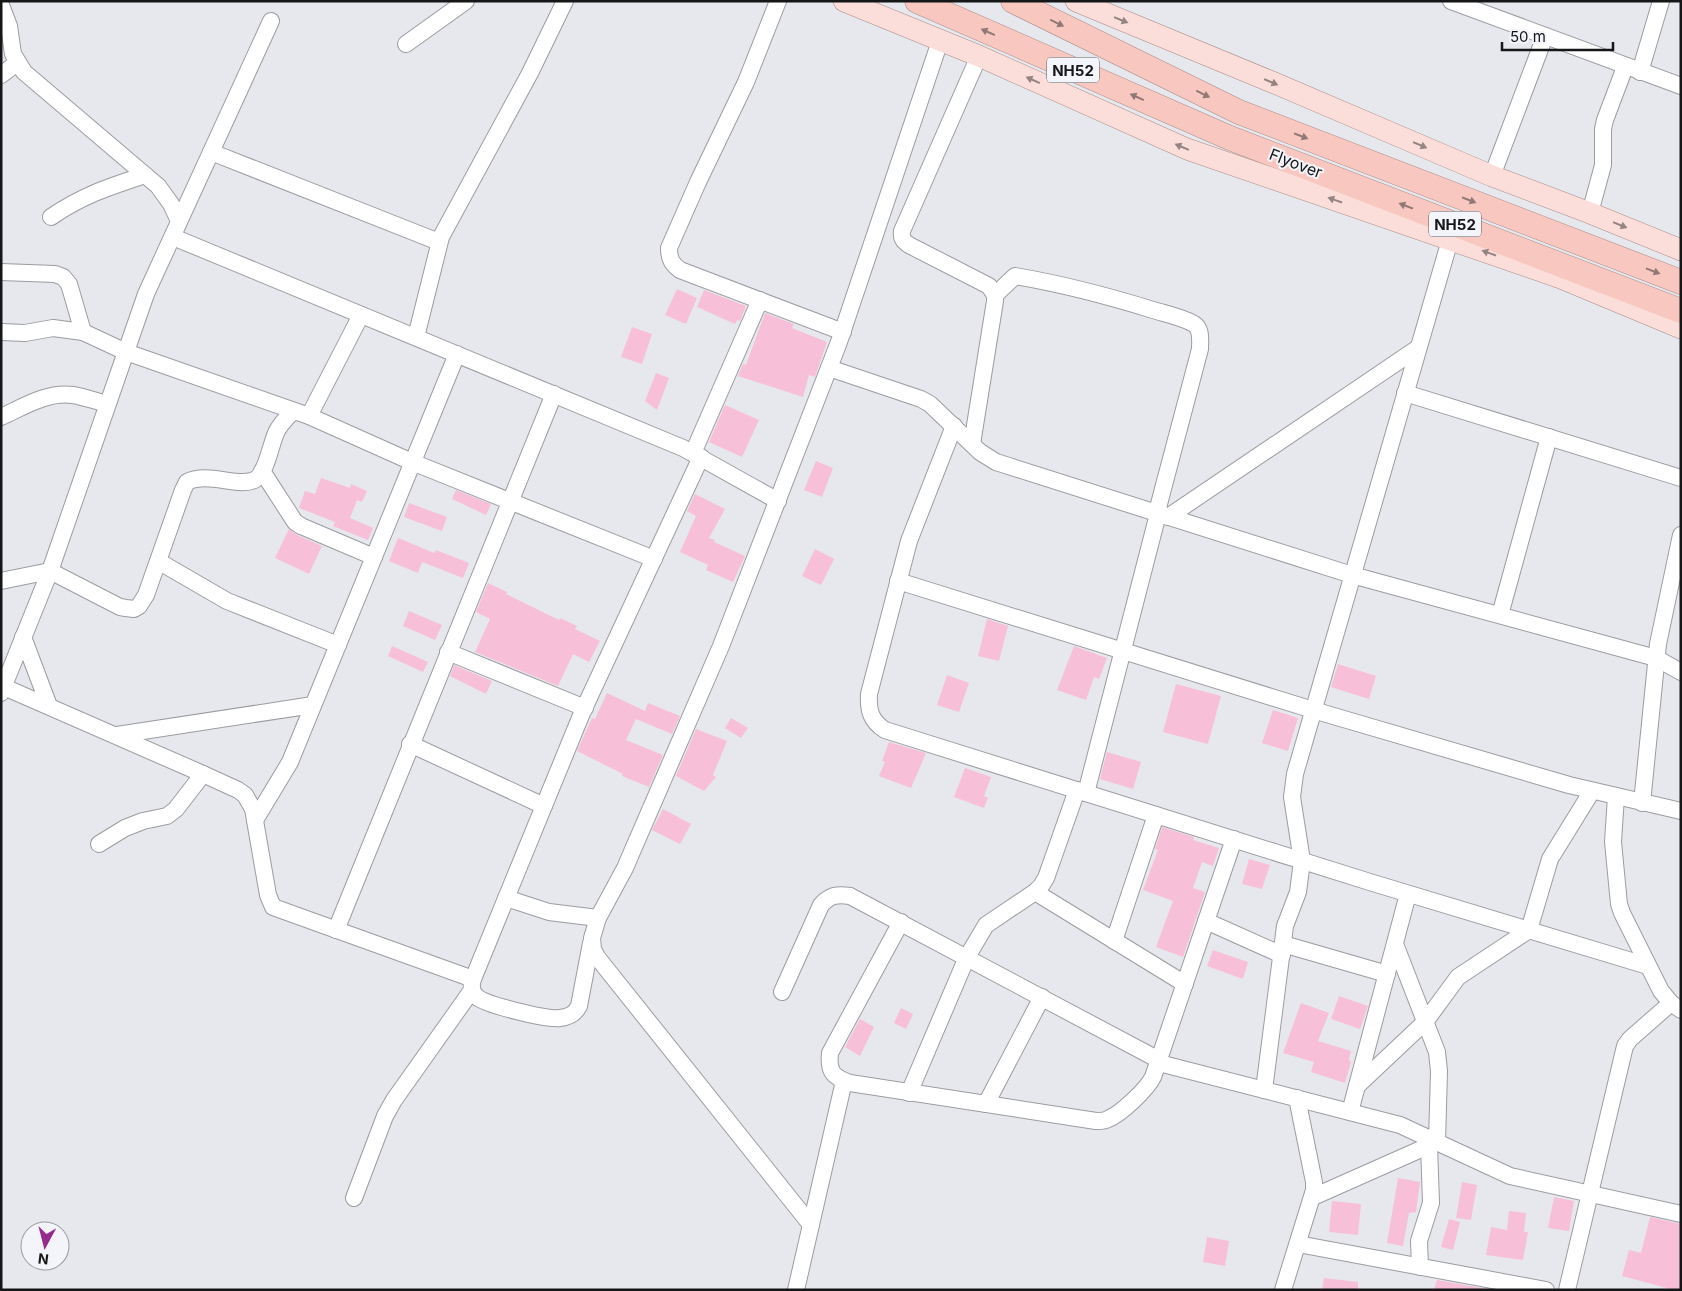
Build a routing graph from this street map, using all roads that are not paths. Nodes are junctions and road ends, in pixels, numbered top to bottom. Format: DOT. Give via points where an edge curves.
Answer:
graph roads {
  1 [pos="466,1"];
  2 [pos="565,1"];
  3 [pos="778,1"];
  4 [pos="844,1"];
  5 [pos="917,1"];
  6 [pos="1014,1"];
  7 [pos="1076,1"];
  8 [pos="1451,1"];
  9 [pos="1661,1"];
  10 [pos="1,5"];
  11 [pos="271,21"];
  12 [pos="1545,36"];
  13 [pos="940,41"];
  14 [pos="406,44"];
  15 [pos="979,56"];
  16 [pos="17,63"];
  17 [pos="1633,69"];
  18 [pos="1,75"];
  19 [pos="1681,86"];
  20 [pos="211,152"];
  21 [pos="145,175"];
  22 [pos="1492,176"];
  23 [pos="1590,213"];
  24 [pos="51,217"];
  25 [pos="180,221"];
  26 [pos="172,237"];
  27 [pos="1450,240"];
  28 [pos="440,242"];
  29 [pos="1681,250"];
  30 [pos="1,272"];
  31 [pos="1681,282"];
  32 [pos="994,295"];
  33 [pos="760,300"];
  34 [pos="1681,311"];
  35 [pos="361,315"];
  36 [pos="1681,328"];
  37 [pos="1,332"];
  38 [pos="83,332"];
  39 [pos="843,332"];
  40 [pos="416,337"];
  41 [pos="1418,348"];
  42 [pos="126,352"];
  43 [pos="457,354"];
  44 [pos="829,368"];
  45 [pos="1405,393"];
  46 [pos="554,394"];
  47 [pos="107,404"];
  48 [pos="292,412"];
  49 [pos="1,416"];
  50 [pos="308,416"];
  51 [pos="954,426"];
  52 [pos="1549,437"];
  53 [pos="972,444"];
  54 [pos="697,455"];
  55 [pos="412,462"];
  56 [pos="262,472"];
  57 [pos="1681,478"];
  58 [pos="510,501"];
  59 [pos="778,501"];
  60 [pos="1163,515"];
  61 [pos="1681,535"];
  62 [pos="374,557"];
  63 [pos="654,559"];
  64 [pos="158,560"];
  65 [pos="50,571"];
  66 [pos="1352,575"];
  67 [pos="1,581"];
  68 [pos="898,581"];
  69 [pos="1500,615"];
  70 [pos="23,637"];
  71 [pos="338,645"];
  72 [pos="1124,651"];
  73 [pos="448,652"];
  74 [pos="1656,658"];
  75 [pos="1681,672"];
  76 [pos="2,690"];
  77 [pos="313,705"];
  78 [pos="50,706"];
  79 [pos="585,708"];
  80 [pos="1313,710"];
  81 [pos="117,735"];
  82 [pos="410,744"];
  83 [pos="203,774"];
  84 [pos="1592,791"];
  85 [pos="1082,792"];
  86 [pos="1616,796"];
  87 [pos="1642,802"];
  88 [pos="544,806"];
  89 [pos="1681,812"];
  90 [pos="1156,815"];
  91 [pos="255,820"];
  92 [pos="1234,839"];
  93 [pos="99,844"];
  94 [pos="1302,861"];
  95 [pos="1035,892"];
  96 [pos="1408,894"];
  97 [pos="506,898"];
  98 [pos="598,918"];
  99 [pos="1206,921"];
  100 [pos="901,922"];
  101 [pos="336,930"];
  102 [pos="1529,930"];
  103 [pos="592,938"];
  104 [pos="1114,941"];
  105 [pos="1395,944"];
  106 [pos="1282,950"];
  107 [pos="968,957"];
  108 [pos="1648,966"];
  109 [pos="1387,974"];
  110 [pos="472,984"];
  111 [pos="1185,984"];
  112 [pos="782,992"];
  113 [pos="1042,997"];
  114 [pos="1676,1007"];
  115 [pos="1425,1022"];
  116 [pos="1159,1061"];
  117 [pos="844,1081"];
  118 [pos="1357,1086"];
  119 [pos="1264,1090"];
  120 [pos="909,1092"];
  121 [pos="1297,1098"];
  122 [pos="986,1104"];
  123 [pos="1350,1112"];
  124 [pos="1433,1144"];
  125 [pos="1590,1194"];
  126 [pos="1313,1197"];
  127 [pos="354,1198"];
  128 [pos="1681,1214"];
  129 [pos="811,1225"];
  130 [pos="1298,1244"];
  131 [pos="1420,1267"];
  132 [pos="1476,1283"];
  133 [pos="796,1290"];
  134 [pos="1283,1290"];
  135 [pos="1546,1290"];
  136 [pos="1567,1290"];
  1 -- 14 [label="street"];
  2 -- 28 [label="street"];
  3 -- 33 [label="street" via="746,82 669,248 672,264 680,270"];
  4 -- 13 [label="main road"];
  34 -- 5 [label="highway, Flyover / NH52, one-way" via="1230,138"];
  6 -- 31 [label="highway, Flyover / NH52, one-way" via="1239,112"];
  7 -- 22 [label="main road, one-way"];
  8 -- 12 [label="street"];
  9 -- 17 [label="street"];
  10 -- 16 [label="street"];
  11 -- 20 [label="street"];
  12 -- 17 [label="street"];
  12 -- 22 [label="street"];
  13 -- 15 [label="main road"];
  13 -- 39 [label="street"];
  27 -- 15 [label="main road, one-way" via="1187,149"];
  15 -- 32 [label="street" via="902,236 909,245 989,286"];
  16 -- 18 [label="street"];
  16 -- 21 [label="street"];
  17 -- 19 [label="street"];
  17 -- 23 [label="street" via="1605,120 1603,165"];
  20 -- 25 [label="street"];
  20 -- 28 [label="street"];
  21 -- 24 [label="street" via="90,194"];
  21 -- 25 [label="street" via="158,186"];
  22 -- 23 [label="main road"];
  23 -- 29 [label="main road, one-way"];
  25 -- 26 [label="street"];
  26 -- 35 [label="street"];
  26 -- 42 [label="street" via="146,294"];
  36 -- 27 [label="main road, one-way" via="1561,278"];
  27 -- 41 [label="street"];
  28 -- 40 [label="street"];
  30 -- 38 [label="street" via="63,277 69,284"];
  32 -- 53 [label="street"];
  32 -- 60 [label="street" via="1015,276 1105,296 1194,324 1200,331 1200,349 1159,504"];
  33 -- 39 [label="street"];
  33 -- 54 [label="street"];
  35 -- 40 [label="street"];
  35 -- 50 [label="street"];
  37 -- 38 [label="street" via="25,334 53,328"];
  38 -- 42 [label="street"];
  39 -- 44 [label="street"];
  40 -- 43 [label="street"];
  41 -- 45 [label="street"];
  41 -- 60 [label="street"];
  42 -- 47 [label="street"];
  42 -- 48 [label="street"];
  43 -- 46 [label="street"];
  43 -- 55 [label="street"];
  44 -- 51 [label="street" via="921,400"];
  44 -- 59 [label="street"];
  45 -- 52 [label="street"];
  45 -- 66 [label="street"];
  46 -- 54 [label="street"];
  46 -- 58 [label="street"];
  47 -- 49 [label="street" via="57,395"];
  47 -- 65 [label="street"];
  48 -- 50 [label="street"];
  48 -- 56 [label="street" via="276,434"];
  50 -- 55 [label="street"];
  51 -- 53 [label="street"];
  51 -- 68 [label="street" via="911,535"];
  52 -- 57 [label="street"];
  52 -- 69 [label="street"];
  53 -- 60 [label="street" via="996,462"];
  54 -- 59 [label="street"];
  54 -- 63 [label="street"];
  55 -- 58 [label="street"];
  55 -- 62 [label="street"];
  56 -- 62 [label="street" via="295,522"];
  56 -- 64 [label="street" via="251,481 201,478 187,482"];
  58 -- 63 [label="street"];
  58 -- 73 [label="street"];
  59 -- 98 [label="street" via="709,674 625,868"];
  60 -- 66 [label="street"];
  60 -- 72 [label="street"];
  61 -- 74 [label="street"];
  62 -- 71 [label="street"];
  63 -- 79 [label="street"];
  64 -- 65 [label="street" via="143,601 134,609 120,607"];
  64 -- 71 [label="street" via="227,601"];
  65 -- 67 [label="street"];
  65 -- 70 [label="street"];
  66 -- 69 [label="street"];
  66 -- 80 [label="street"];
  68 -- 72 [label="street"];
  68 -- 85 [label="street" via="869,694 868,706 876,725"];
  69 -- 74 [label="street"];
  70 -- 76 [label="street"];
  70 -- 78 [label="street"];
  71 -- 77 [label="street"];
  72 -- 80 [label="street"];
  72 -- 85 [label="street"];
  73 -- 79 [label="street"];
  73 -- 82 [label="street"];
  74 -- 75 [label="street"];
  74 -- 87 [label="street"];
  76 -- 78 [label="street"];
  77 -- 81 [label="street"];
  77 -- 91 [label="street" via="284,773"];
  78 -- 81 [label="street"];
  79 -- 88 [label="street"];
  80 -- 84 [label="street"];
  80 -- 94 [label="street" via="1294,774 1292,797"];
  81 -- 83 [label="street"];
  82 -- 88 [label="street"];
  82 -- 101 [label="street"];
  83 -- 91 [label="street" via="245,795"];
  83 -- 93 [label="street" via="168,816 125,828"];
  84 -- 86 [label="street"];
  84 -- 102 [label="street" via="1550,859"];
  85 -- 90 [label="street"];
  85 -- 95 [label="street" via="1046,878"];
  86 -- 87 [label="street"];
  86 -- 108 [label="street" via="1612,842 1619,904"];
  87 -- 89 [label="street"];
  88 -- 97 [label="street"];
  90 -- 92 [label="street"];
  90 -- 104 [label="street"];
  91 -- 101 [label="street" via="273,907"];
  92 -- 94 [label="street"];
  92 -- 99 [label="street"];
  94 -- 96 [label="street"];
  94 -- 106 [label="street" via="1298,892 1286,922"];
  95 -- 104 [label="street"];
  95 -- 107 [label="street" via="986,925"];
  96 -- 102 [label="street"];
  96 -- 105 [label="street"];
  97 -- 98 [label="street" via="548,912"];
  97 -- 110 [label="street"];
  98 -- 103 [label="street"];
  99 -- 106 [label="street"];
  99 -- 111 [label="street"];
  100 -- 107 [label="street"];
  100 -- 112 [label="street" via="850,896 839,894 829,897 821,905"];
  100 -- 117 [label="street" via="830,1053 832,1074"];
  101 -- 110 [label="street"];
  102 -- 108 [label="street"];
  102 -- 115 [label="street" via="1458,977"];
  103 -- 110 [label="street" via="579,1006 572,1015 556,1018 516,1011 476,996"];
  103 -- 129 [label="street" via="597,957"];
  104 -- 111 [label="street"];
  105 -- 109 [label="street"];
  105 -- 115 [label="street"];
  106 -- 109 [label="street"];
  106 -- 119 [label="street"];
  107 -- 113 [label="street"];
  107 -- 120 [label="street"];
  108 -- 114 [label="street" via="1661,991"];
  109 -- 118 [label="street"];
  110 -- 127 [label="street" via="385,1116"];
  111 -- 116 [label="street"];
  113 -- 116 [label="street"];
  113 -- 122 [label="street"];
  114 -- 125 [label="street" via="1630,1039 1625,1046"];
  115 -- 118 [label="street"];
  115 -- 124 [label="street" via="1438,1062"];
  116 -- 119 [label="street"];
  116 -- 122 [label="street" via="1147,1087 1115,1116 1106,1120"];
  117 -- 120 [label="street"];
  117 -- 129 [label="street"];
  118 -- 123 [label="street"];
  119 -- 121 [label="street"];
  120 -- 122 [label="street"];
  121 -- 123 [label="street"];
  121 -- 126 [label="street" via="1314,1182"];
  123 -- 124 [label="street" via="1400,1125"];
  124 -- 125 [label="street" via="1510,1176"];
  124 -- 126 [label="street"];
  124 -- 131 [label="street" via="1431,1203 1419,1241"];
  125 -- 128 [label="street"];
  125 -- 136 [label="street"];
  126 -- 130 [label="street"];
  129 -- 133 [label="street"];
  130 -- 131 [label="street"];
  130 -- 134 [label="street"];
  131 -- 132 [label="street"];
  132 -- 135 [label="street"];
}
